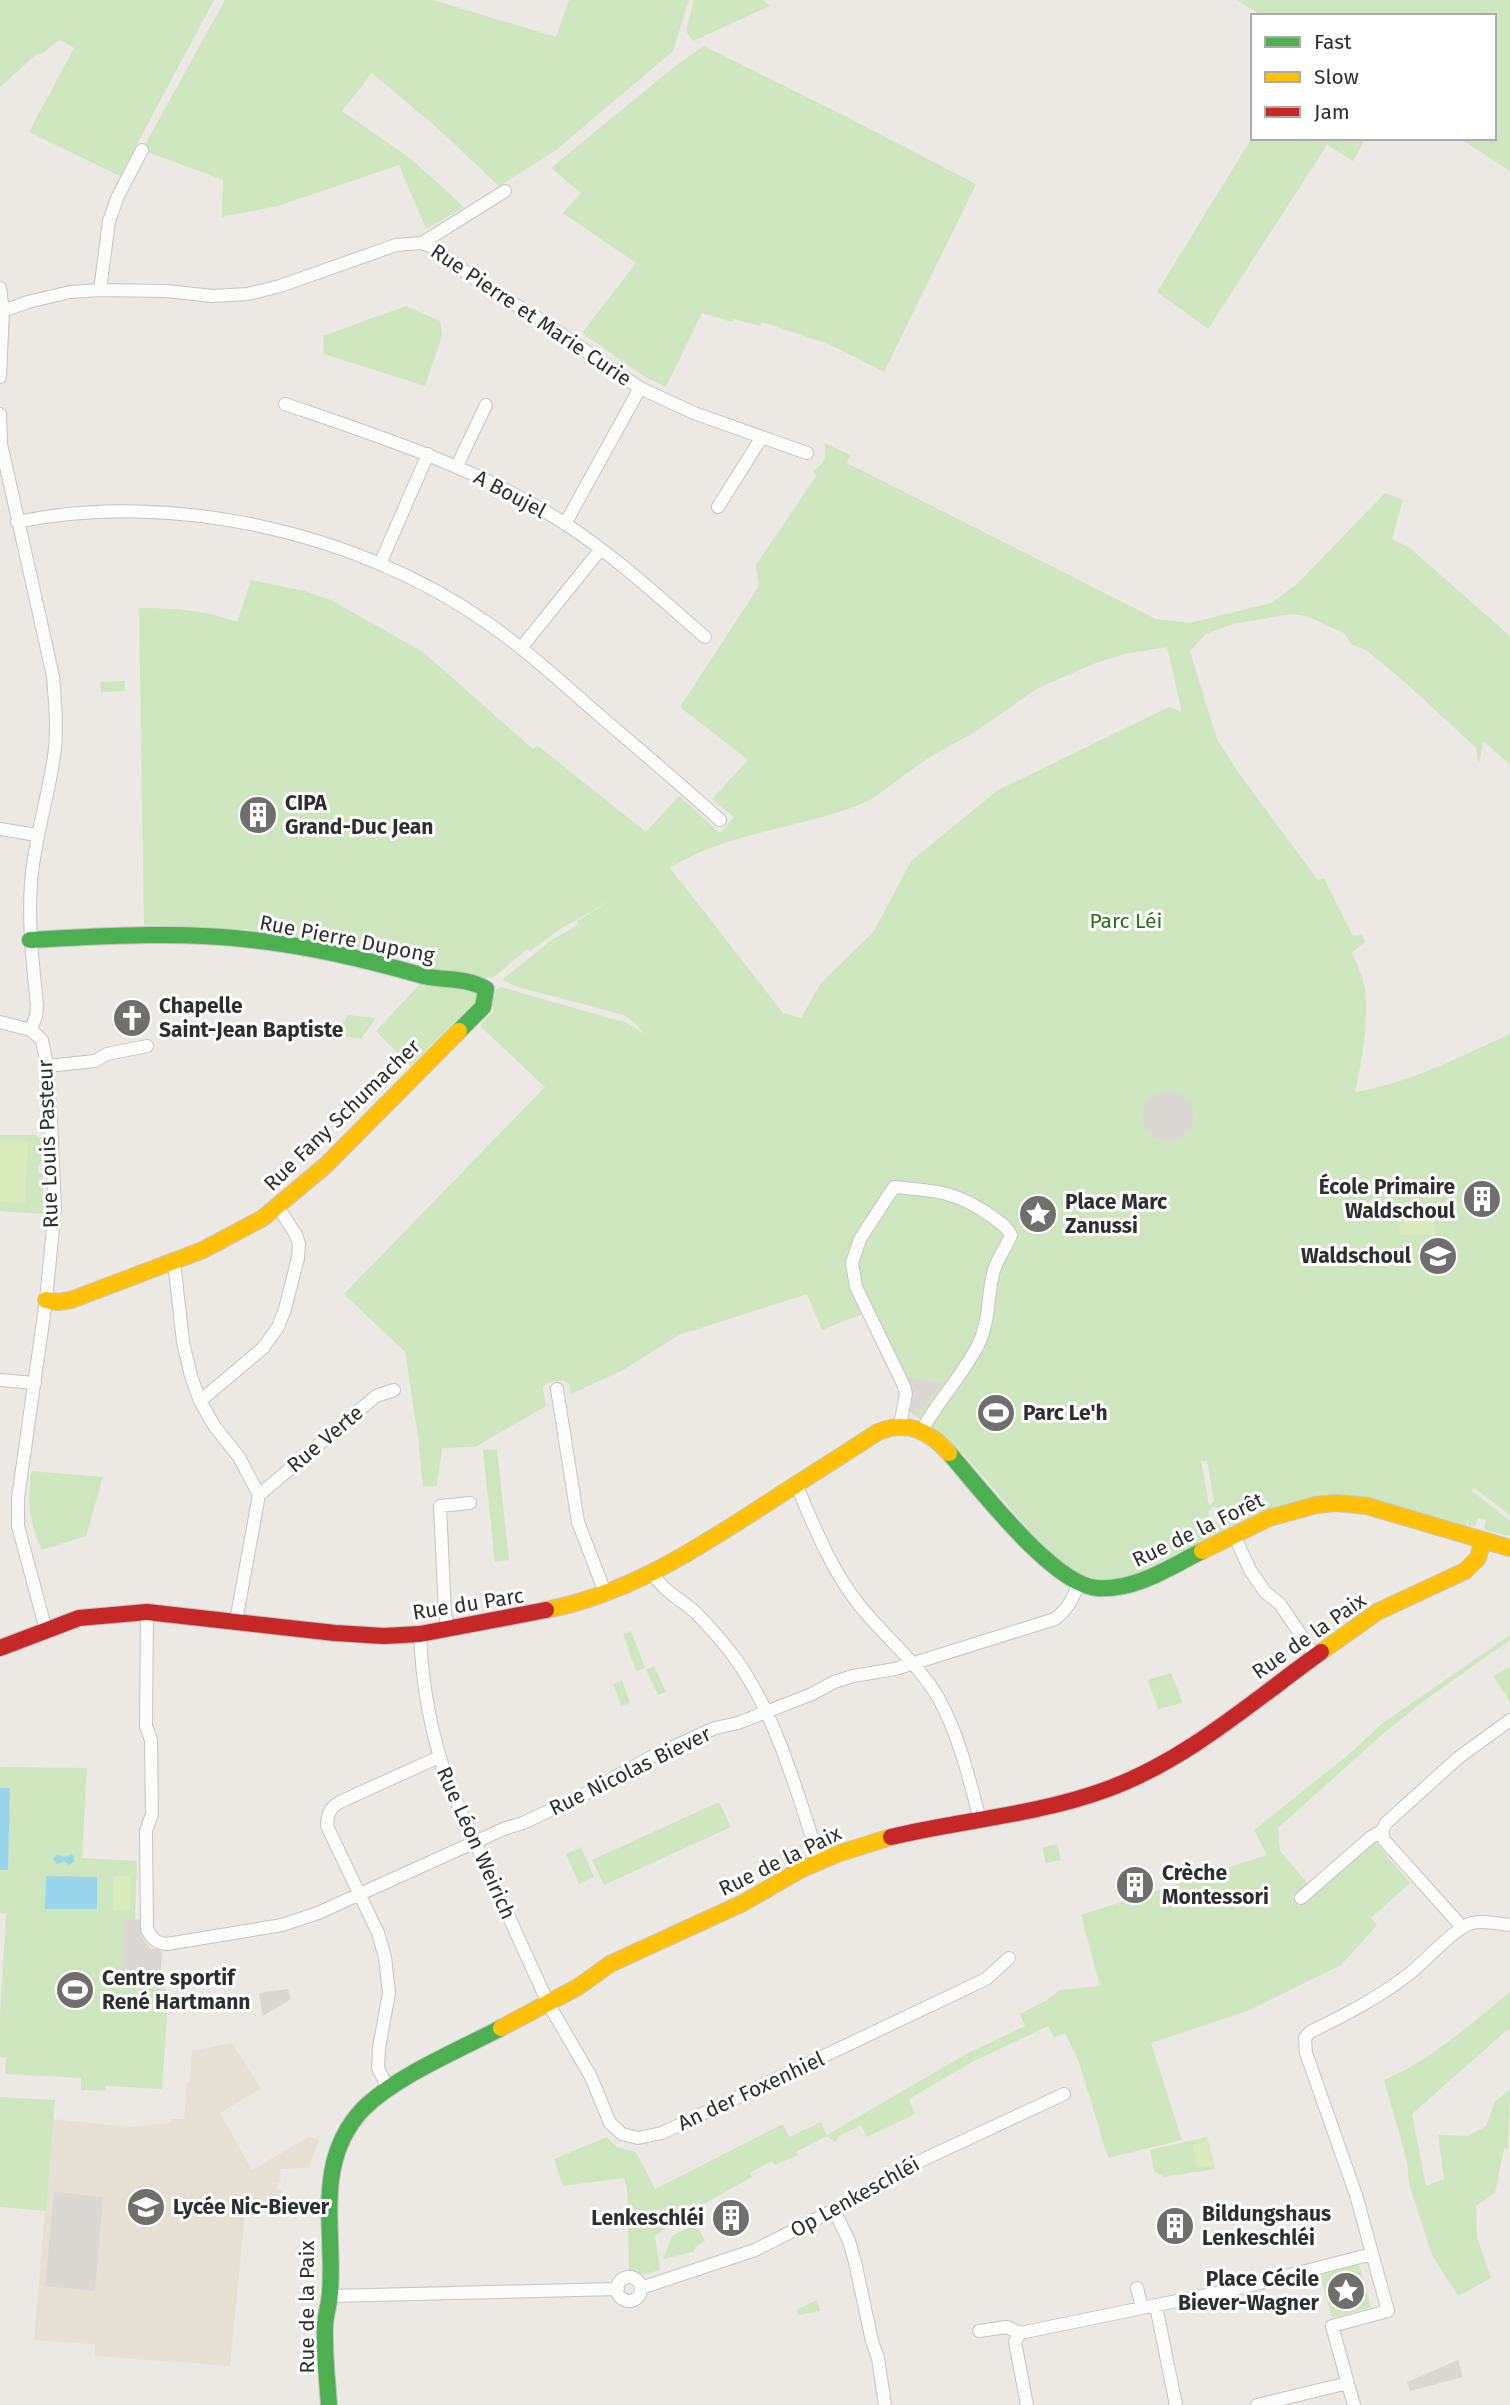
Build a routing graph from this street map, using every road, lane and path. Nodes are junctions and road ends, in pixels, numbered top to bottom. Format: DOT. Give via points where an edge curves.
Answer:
graph roads {
  1 [pos="142,150"];
  2 [pos="505,191"];
  3 [pos="422,243"];
  4 [pos="0,288"];
  5 [pos="100,290"];
  6 [pos="1,311"];
  7 [pos="0,377"];
  8 [pos="640,388"];
  9 [pos="285,404"];
  10 [pos="486,405"];
  11 [pos="0,414"];
  12 [pos="762,437"];
  13 [pos="807,453"];
  14 [pos="428,454"];
  15 [pos="457,466"];
  16 [pos="718,507"];
  17 [pos="17,522"];
  18 [pos="565,524"];
  19 [pos="600,550"];
  20 [pos="380,564"];
  21 [pos="705,637"];
  22 [pos="521,648"];
  23 [pos="720,820"];
  24 [pos="0,830"];
  25 [pos="37,835"];
  26 [pos="30,940"];
  27 [pos="486,989"];
  28 [pos="0,1022"];
  29 [pos="31,1030"];
  30 [pos="147,1046"];
  31 [pos="47,1066"];
  32 [pos="278,1207"];
  33 [pos="174,1262"];
  34 [pos="46,1300"];
  35 [pos="0,1380"];
  36 [pos="35,1384"];
  37 [pos="557,1389"];
  38 [pos="394,1390"];
  39 [pos="200,1401"];
  40 [pos="900,1425"];
  41 [pos="922,1430"];
  42 [pos="796,1484"];
  43 [pos="258,1495"];
  44 [pos="470,1503"];
  45 [pos="1234,1535"];
  46 [pos="1483,1540"];
  47 [pos="1509,1548"];
  48 [pos="653,1574"];
  49 [pos="1079,1583"];
  50 [pos="606,1595"];
  51 [pos="147,1612"];
  52 [pos="236,1621"];
  53 [pos="46,1630"];
  54 [pos="448,1630"];
  55 [pos="420,1634"];
  56 [pos="0,1648"];
  57 [pos="1315,1656"];
  58 [pos="912,1663"];
  59 [pos="765,1712"];
  60 [pos="1510,1720"];
  61 [pos="439,1757"];
  62 [pos="980,1820"];
  63 [pos="1382,1832"];
  64 [pos="474,1843"];
  65 [pos="820,1862"];
  66 [pos="360,1895"];
  67 [pos="1301,1898"];
  68 [pos="1510,1925"];
  69 [pos="1462,1927"];
  70 [pos="1009,1958"];
  71 [pos="548,2003"];
  72 [pos="388,2088"];
  73 [pos="1064,2094"];
  74 [pos="834,2210"];
  75 [pos="1372,2254"];
  76 [pos="1137,2288"];
  77 [pos="330,2296"];
  78 [pos="1156,2306"];
  79 [pos="1142,2308"];
  80 [pos="979,2331"];
  81 [pos="1020,2333"];
  82 [pos="1348,2383"];
  83 [pos="329,2405"];
  84 [pos="885,2405"];
  85 [pos="1027,2405"];
  86 [pos="1176,2405"];
  87 [pos="1257,2405"];
  88 [pos="1354,2405"];
  1 -- 5 [label="street" via="109,221"];
  2 -- 3 [label="street"];
  3 -- 5 [label="street, Rue Pierre et Marie Curie" via="396,245 248,294"];
  3 -- 8 [label="street, Rue Pierre et Marie Curie"];
  4 -- 6 [label="street"];
  5 -- 6 [label="street, Rue Pierre et Marie Curie" via="70,292"];
  6 -- 7 [label="street"];
  8 -- 12 [label="street, Rue Pierre et Marie Curie"];
  8 -- 18 [label="street"];
  9 -- 14 [label="street, A Boujel"];
  10 -- 15 [label="street"];
  11 -- 17 [label="street, Rue Louis Pasteur" via="1,444"];
  12 -- 13 [label="street, Rue Pierre et Marie Curie"];
  12 -- 16 [label="street"];
  14 -- 15 [label="street, A Boujel"];
  14 -- 20 [label="street"];
  15 -- 18 [label="street, A Boujel"];
  17 -- 20 [label="street" via="57,513 156,512 209,518 327,544"];
  17 -- 25 [label="street, Rue Louis Pasteur" via="56,704 54,755"];
  18 -- 19 [label="street, A Boujel"];
  19 -- 21 [label="street, A Boujel"];
  19 -- 22 [label="street"];
  20 -- 22 [label="street" via="484,620"];
  22 -- 23 [label="street"];
  24 -- 25 [label="street"];
  25 -- 26 [label="street, Rue Louis Pasteur"];
  26 -- 27 [label="street, Rue Pierre Dupong" via="166,936 250,940 322,951 431,978 480,984"];
  26 -- 29 [label="street, Rue Louis Pasteur" via="37,1005"];
  27 -- 32 [label="street, Rue Fany Schumacher" via="483,1007"];
  28 -- 29 [label="street"];
  29 -- 31 [label="street, Rue Louis Pasteur" via="42,1040"];
  30 -- 31 [label="street" via="95,1061"];
  31 -- 34 [label="street, Rue Louis Pasteur" via="55,1208"];
  32 -- 33 [label="street, Rue Fany Schumacher" via="244,1230"];
  32 -- 39 [label="street" via="299,1244 278,1327 264,1348"];
  33 -- 34 [label="street, Rue Fany Schumacher" via="71,1300"];
  33 -- 39 [label="street" via="183,1342"];
  34 -- 36 [label="street, Rue Louis Pasteur"];
  35 -- 36 [label="street"];
  36 -- 53 [label="street, Rue Louis Pasteur" via="18,1526"];
  37 -- 50 [label="street" via="578,1522"];
  38 -- 43 [label="street, Rue Verte" via="376,1396"];
  39 -- 43 [label="street" via="239,1457"];
  40 -- 41 [label="street, Rue de la Forêt"];
  40 -- 41 [label="street" via="904,1386 856,1287 852,1263 860,1239 894,1187 956,1195 1007,1227 1011,1235 992,1276 990,1306 980,1340"];
  40 -- 42 [label="street, Rue du Parc" via="878,1432"];
  41 -- 49 [label="street, Rue de la Forêt" via="937,1440 1038,1553"];
  42 -- 48 [label="street, Rue du Parc"];
  42 -- 58 [label="street" via="844,1584"];
  43 -- 52 [label="street"];
  44 -- 54 [label="street" via="440,1506"];
  45 -- 46 [label="street, Rue de la Forêt" via="1290,1510 1337,1503 1387,1511"];
  45 -- 49 [label="street, Rue de la Forêt" via="1133,1584 1097,1588"];
  45 -- 57 [label="street" via="1250,1570"];
  46 -- 47 [label="street, Rue de la Forêt"];
  46 -- 57 [label="street, Rue de la Paix" via="1478,1558 1465,1571 1377,1612"];
  48 -- 50 [label="street, Rue du Parc"];
  48 -- 59 [label="street" via="732,1654"];
  49 -- 58 [label="street, Rue Nicolas Biever" via="1071,1602 1055,1619"];
  50 -- 54 [label="street, Rue du Parc"];
  51 -- 52 [label="street, Rue du Parc"];
  51 -- 53 [label="street, Rue du Parc" via="88,1616"];
  51 -- 66 [label="street, Rue Nicolas Biever" via="146,1726 152,1814 146,1831 147,1929 151,1937 167,1944 282,1925"];
  52 -- 55 [label="street, Rue du Parc" via="335,1633"];
  53 -- 56 [label="street, Rue du Parc"];
  54 -- 55 [label="street, Rue du Parc"];
  55 -- 61 [label="street, Rue Léon Weirich"];
  57 -- 62 [label="street, Rue de la Paix" via="1141,1776 1068,1802"];
  58 -- 59 [label="street, Rue Nicolas Biever" via="834,1682"];
  58 -- 62 [label="street" via="955,1731"];
  59 -- 64 [label="street, Rue Nicolas Biever" via="704,1733 589,1792"];
  59 -- 65 [label="street"];
  60 -- 63 [label="street" via="1458,1758"];
  61 -- 64 [label="street, Rue Léon Weirich"];
  61 -- 66 [label="street" via="342,1801 328,1813 327,1826"];
  62 -- 65 [label="street, Rue de la Paix" via="891,1837"];
  63 -- 67 [label="street"];
  63 -- 69 [label="street" via="1384,1840"];
  64 -- 66 [label="street, Rue Nicolas Biever"];
  64 -- 71 [label="street, Rue Léon Weirich"];
  65 -- 71 [label="street, Rue de la Paix" via="629,1956"];
  66 -- 72 [label="street" via="385,1957 389,1993 378,2068"];
  68 -- 69 [label="street" via="1482,1922"];
  69 -- 75 [label="street" via="1390,1989 1305,2038"];
  70 -- 71 [label="street, An der Foxenhiel" via="986,1979 649,2137 622,2134 610,2123 591,2077"];
  71 -- 72 [label="street, Rue de la Paix"];
  72 -- 77 [label="street, Rue de la Paix" via="344,2133 331,2168 327,2195"];
  73 -- 74 [label="street, Op Lenkeschléi" via="918,2162"];
  74 -- 77 [label="street, Op Lenkeschléi" via="755,2250 641,2288 630,2301 623,2299 618,2289"];
  74 -- 84 [label="street" via="855,2262"];
  75 -- 78 [label="street"];
  75 -- 82 [label="street" via="1388,2311 1332,2326"];
  76 -- 79 [label="street"];
  77 -- 83 [label="street, Rue de la Paix" via="326,2314"];
  78 -- 79 [label="street"];
  78 -- 86 [label="street"];
  79 -- 81 [label="street"];
  80 -- 81 [label="street" via="1007,2327"];
  81 -- 85 [label="street" via="1015,2342"];
  82 -- 87 [label="street"];
  82 -- 88 [label="street"];
}
